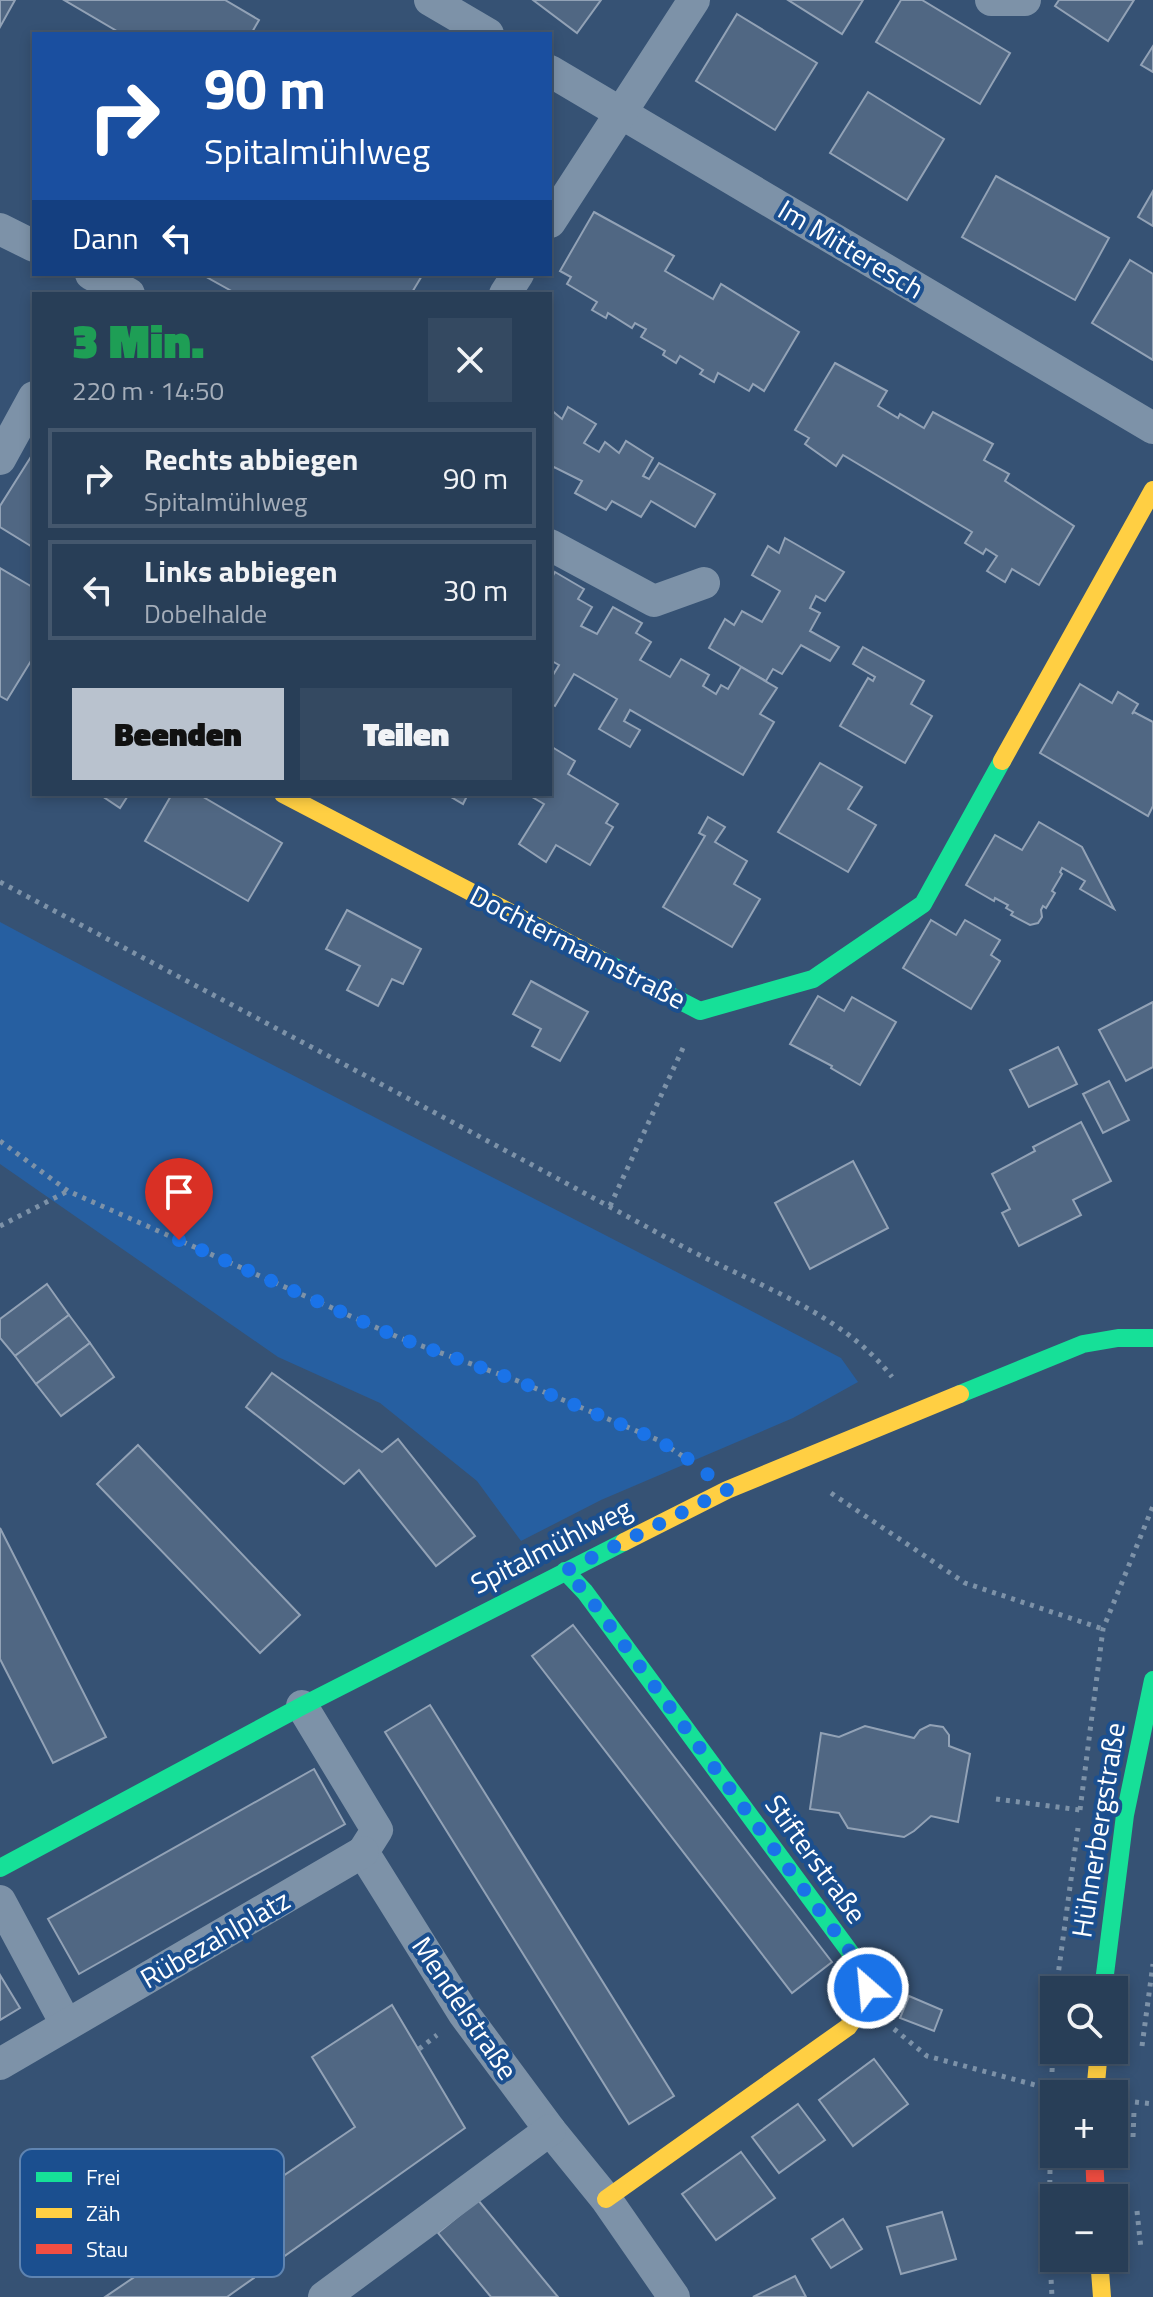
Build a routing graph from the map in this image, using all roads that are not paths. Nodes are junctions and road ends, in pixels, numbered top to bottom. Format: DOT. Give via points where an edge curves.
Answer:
graph roads {
  1 [pos="430,0"];
  2 [pos="694,0"];
  3 [pos="991,0"];
  4 [pos="1025,0"];
  5 [pos="485,32"];
  6 [pos="552,72"];
  7 [pos="620,112"];
  8 [pos="552,219"];
  9 [pos="0,229"];
  10 [pos="32,245"];
  11 [pos="94,282"];
  12 [pos="123,292"];
  13 [pos="32,401"];
  14 [pos="1153,428"];
  15 [pos="0,459"];
  16 [pos="1153,490"];
  17 [pos="552,546"];
  18 [pos="704,583"];
  19 [pos="287,796"];
  20 [pos="1153,1338"];
  21 [pos="565,1571"];
  22 [pos="1153,1680"];
  23 [pos="302,1706"];
  24 [pos="363,1852"];
  25 [pos="0,1868"];
  26 [pos="0,1901"];
  27 [pos="1105,1976"];
  28 [pos="66,2024"];
  29 [pos="0,2064"];
  30 [pos="550,2130"];
  31 [pos="606,2199"];
  32 [pos="1100,2272"];
  33 [pos="324,2297"];
  34 [pos="674,2297"];
  35 [pos="1102,2297"];
  1 -- 5 [label="street"];
  2 -- 7 [label="street"];
  3 -- 4 [label="street"];
  6 -- 7 [label="street, Im Mitteresch"];
  7 -- 8 [label="street"];
  7 -- 14 [label="street, Im Mitteresch"];
  9 -- 10 [label="street"];
  11 -- 12 [label="street"];
  13 -- 15 [label="street"];
  16 -- 19 [label="street, Dochtermannstraße" via="923,904 813,979 700,1011"];
  17 -- 18 [label="street" via="654,601"];
  20 -- 21 [label="street, Spitalmühlweg" via="1083,1344 727,1490"];
  21 -- 23 [label="street, Spitalmühlweg"];
  21 -- 31 [label="street, Stifterstraße" via="861,1967 868,1988 865,2004 848,2027"];
  22 -- 27 [label="street, Hühnerbergstraße" via="1125,1815"];
  23 -- 24 [label="street" via="377,1830"];
  23 -- 25 [label="street, Spitalmühlweg"];
  24 -- 28 [label="street, Rübezahlplatz"];
  24 -- 30 [label="street, Mendelstraße" via="464,2014"];
  26 -- 28 [label="street"];
  28 -- 29 [label="street, Rübezahlplatz"];
  30 -- 31 [label="street, Mendelstraße"];
  30 -- 33 [label="street"];
  31 -- 34 [label="street, Mendelstraße"];
  32 -- 35 [label="street"];
}
